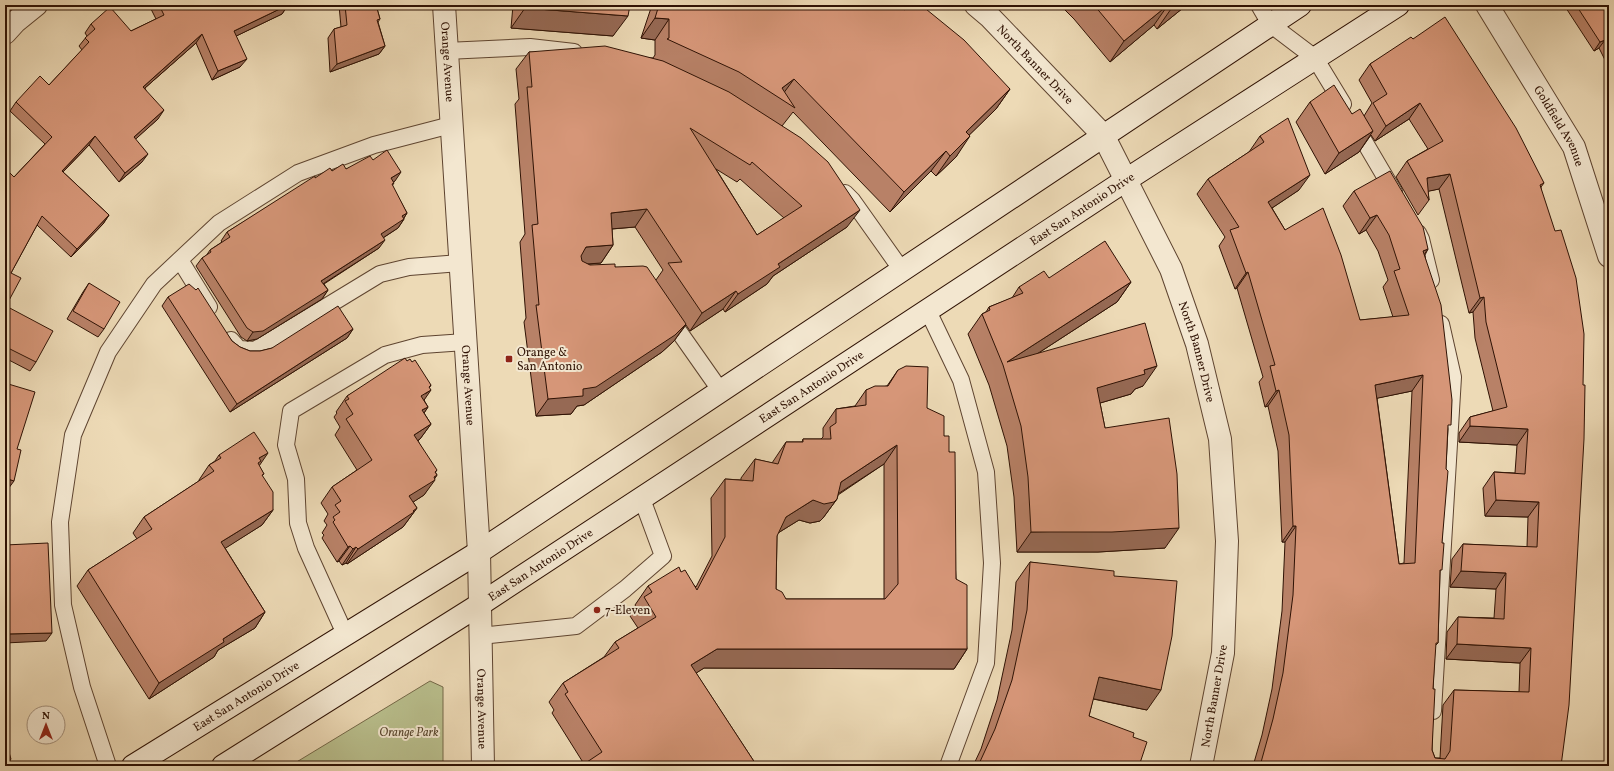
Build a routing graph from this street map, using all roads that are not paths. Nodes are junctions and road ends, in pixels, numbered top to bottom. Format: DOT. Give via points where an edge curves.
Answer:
graph roads {
  1 [pos="36,5"];
  2 [pos="444,5"];
  3 [pos="976,5"];
  4 [pos="1259,5"];
  5 [pos="1300,5"];
  6 [pos="1398,5"];
  7 [pos="1487,5"];
  8 [pos="1270,24"];
  9 [pos="5,33"];
  10 [pos="446,51"];
  11 [pos="587,54"];
  12 [pos="1315,58"];
  13 [pos="451,125"];
  14 [pos="1103,134"];
  15 [pos="1126,180"];
  16 [pos="835,184"];
  17 [pos="1609,256"];
  18 [pos="180,260"];
  19 [pos="460,263"];
  20 [pos="901,269"];
  21 [pos="658,301"];
  22 [pos="928,311"];
  23 [pos="465,342"];
  24 [pos="720,390"];
  25 [pos="642,499"];
  26 [pos="479,552"];
  27 [pos="479,605"];
  28 [pos="345,634"];
  29 [pos="480,636"];
  30 [pos="1433,722"];
  31 [pos="108,766"];
  32 [pos="133,766"];
  33 [pos="223,766"];
  34 [pos="483,766"];
  35 [pos="948,766"];
  36 [pos="1201,766"];
  1 -- 9 [label="main road"];
  2 -- 10 [label="main road, Orange Avenue"];
  3 -- 14 [label="main road, North Banner Drive"];
  4 -- 8 [label="lane"];
  5 -- 8 [label="main road, East San Antonio Drive"];
  6 -- 12 [label="main road, East San Antonio Drive"];
  7 -- 17 [label="main road, Goldfield Avenue" via="1574,147"];
  8 -- 12 [label="lane"];
  8 -- 14 [label="main road, East San Antonio Drive"];
  10 -- 11 [label="lane" via="530,47"];
  10 -- 13 [label="main road, Orange Avenue"];
  12 -- 15 [label="main road, East San Antonio Drive"];
  12 -- 30 [label="lane" via="1421,239 1453,377"];
  13 -- 18 [label="lane" via="374,145 298,173 219,223"];
  13 -- 19 [label="main road, Orange Avenue"];
  14 -- 15 [label="main road, North Banner Drive"];
  14 -- 20 [label="main road, East San Antonio Drive"];
  15 -- 22 [label="main road, East San Antonio Drive"];
  15 -- 36 [label="main road, North Banner Drive" via="1171,269 1197,344 1220,439 1227,541 1223,653"];
  16 -- 20 [label="lane" via="852,200"];
  18 -- 19 [label="lane" via="239,348 255,350 380,274 409,267"];
  18 -- 31 [label="lane" via="154,284 108,352 73,435 62,507 60,522 64,605 82,687"];
  19 -- 23 [label="main road, Orange Avenue"];
  20 -- 24 [label="main road, East San Antonio Drive"];
  21 -- 24 [label="lane"];
  22 -- 25 [label="main road, East San Antonio Drive"];
  22 -- 35 [label="lane" via="961,380 986,472 992,562 986,663"];
  23 -- 26 [label="main road, Orange Avenue"];
  23 -- 28 [label="lane" via="422,345 385,355 291,411 286,445 296,479 298,523 306,548"];
  24 -- 26 [label="main road, East San Antonio Drive"];
  25 -- 27 [label="main road, East San Antonio Drive"];
  25 -- 29 [label="lane" via="663,556 625,589 576,626"];
  26 -- 27 [label="main road, Orange Avenue"];
  26 -- 28 [label="main road, East San Antonio Drive"];
  27 -- 29 [label="main road, Orange Avenue"];
  27 -- 33 [label="main road, East San Antonio Drive"];
  28 -- 32 [label="main road, East San Antonio Drive"];
  29 -- 34 [label="main road, Orange Avenue"];
}
